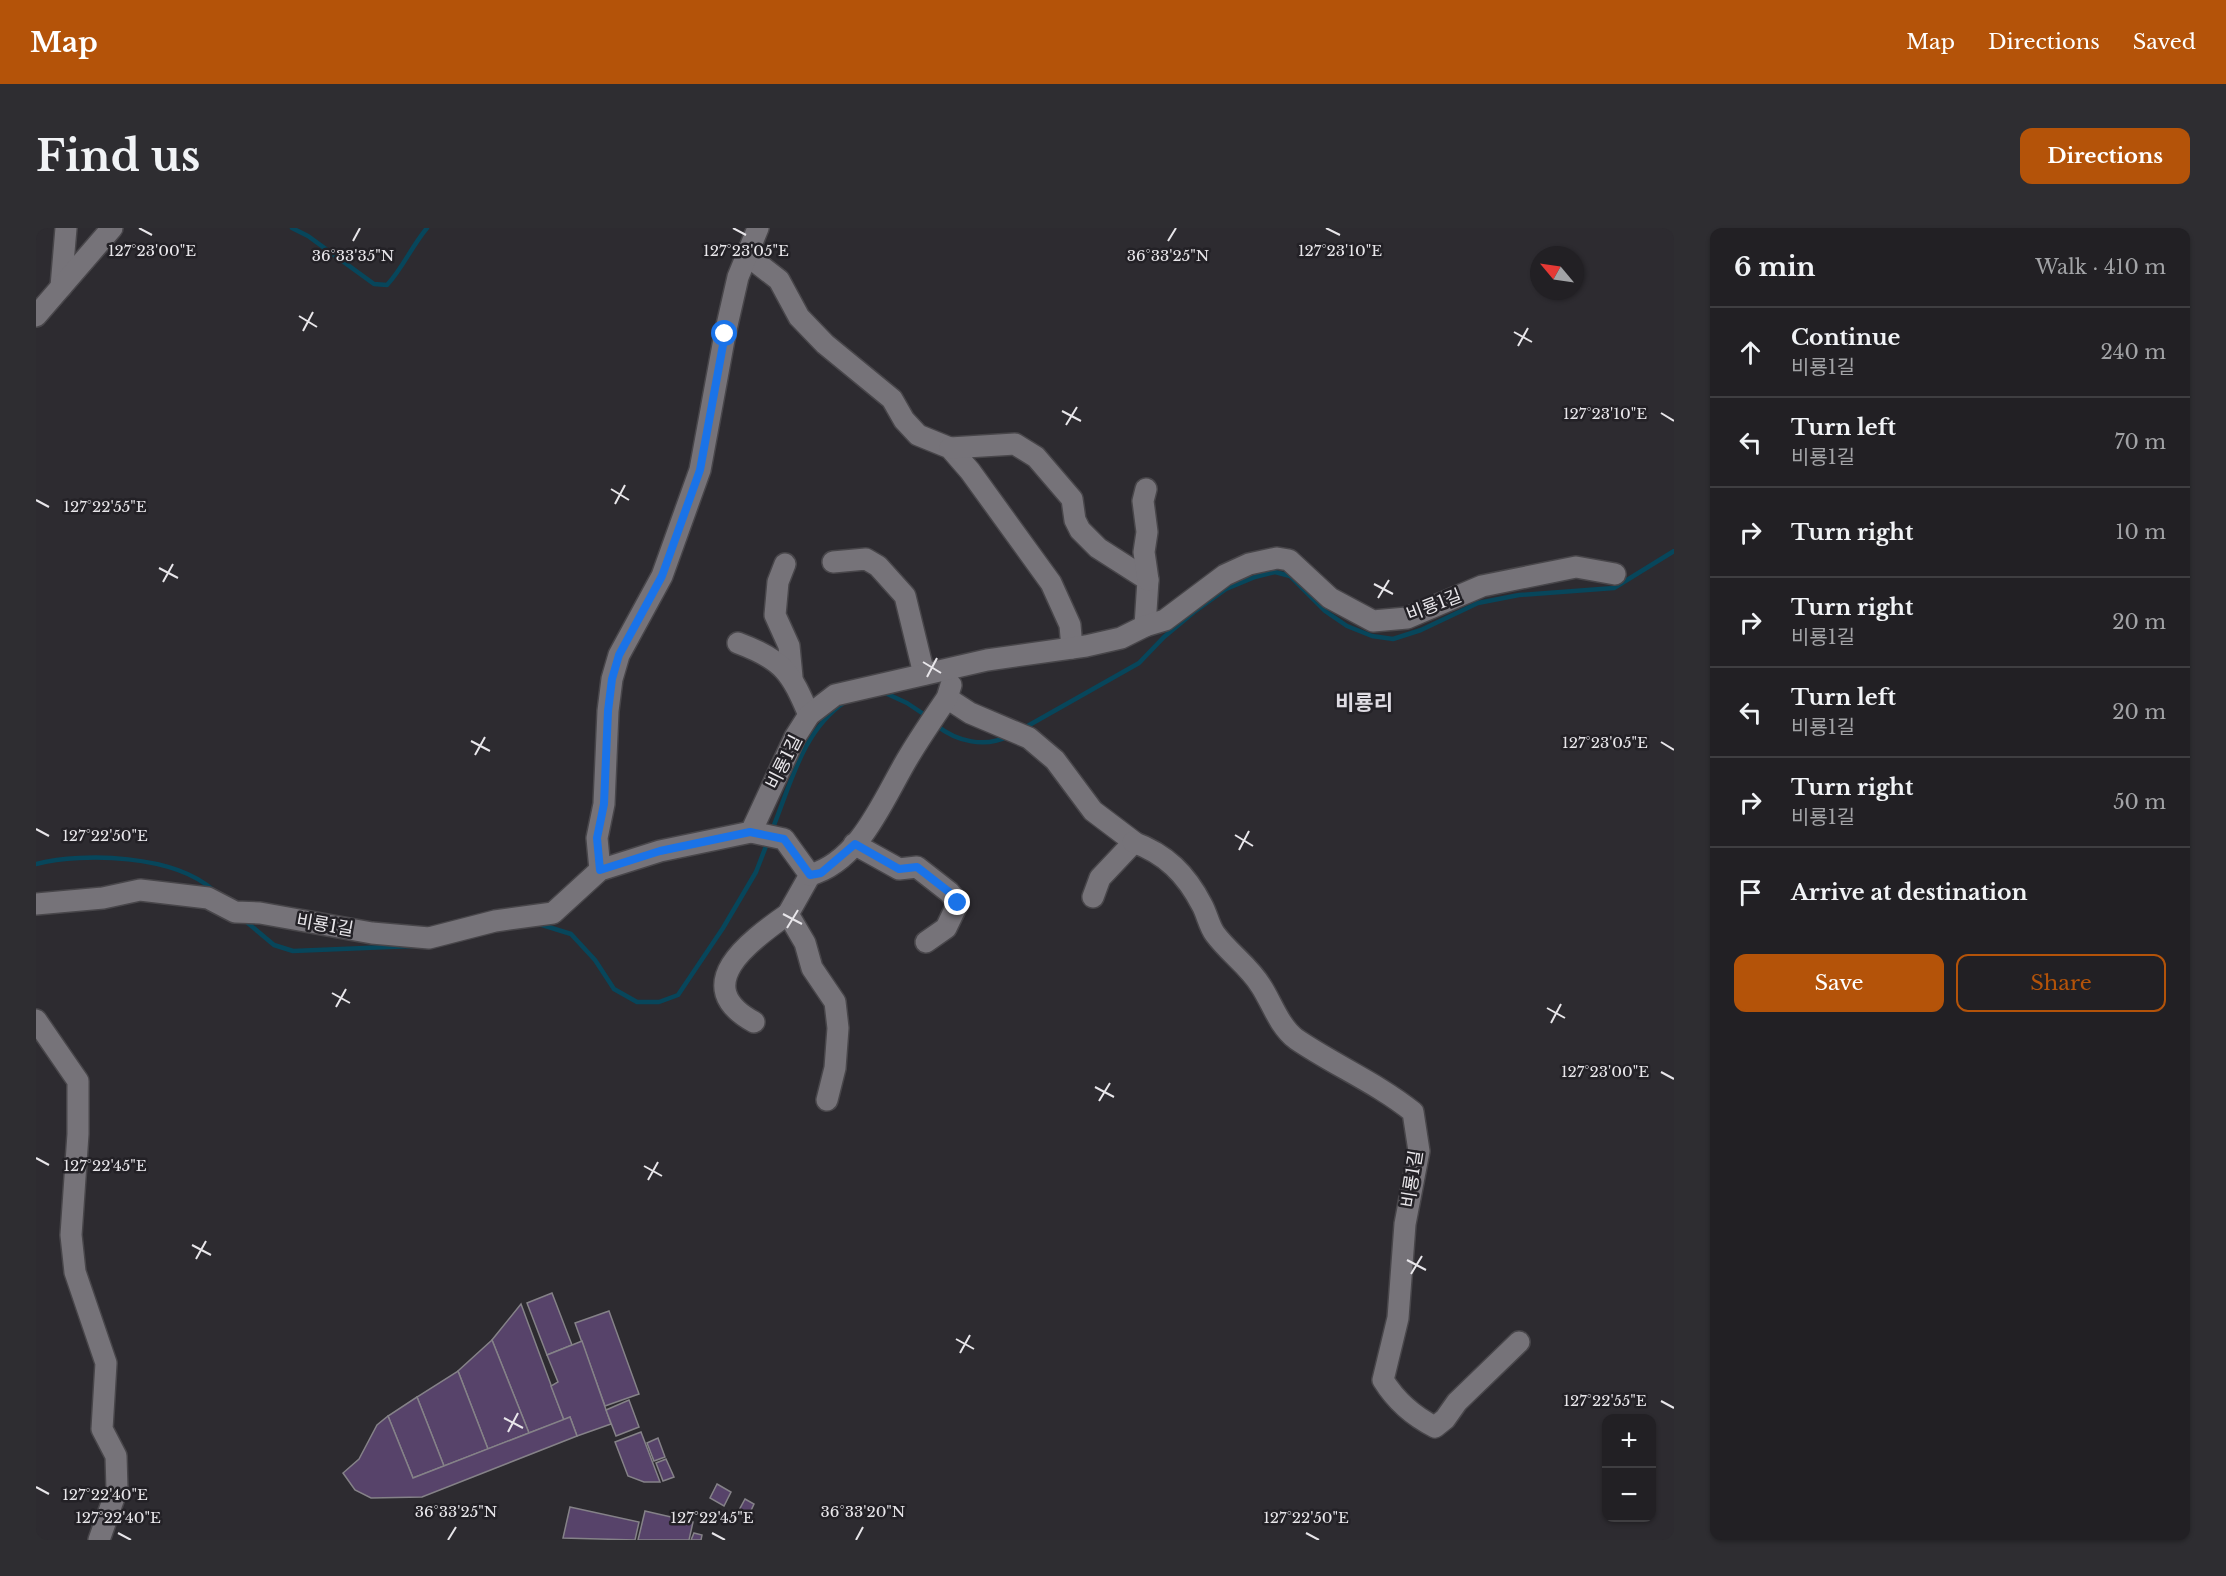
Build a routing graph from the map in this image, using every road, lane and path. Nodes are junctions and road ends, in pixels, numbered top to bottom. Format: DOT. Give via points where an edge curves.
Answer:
graph roads {
  1 [pos="112,228"];
  2 [pos="758,228"];
  3 [pos="65,234"];
  4 [pos="748,256"];
  5 [pos="62,287"];
  6 [pos="36,316"];
  7 [pos="950,448"];
  8 [pos="1146,489"];
  9 [pos="833,561"];
  10 [pos="785,564"];
  11 [pos="1615,573"];
  12 [pos="1148,580"];
  13 [pos="1145,626"];
  14 [pos="738,643"];
  15 [pos="1072,648"];
  16 [pos="956,667"];
  17 [pos="924,674"];
  18 [pos="792,677"];
  19 [pos="947,698"];
  20 [pos="809,715"];
  21 [pos="750,832"];
  22 [pos="1133,842"];
  23 [pos="855,844"];
  24 [pos="600,870"];
  25 [pos="810,875"];
  26 [pos="1093,897"];
  27 [pos="36,904"];
  28 [pos="788,914"];
  29 [pos="926,942"];
  30 [pos="36,1020"];
  31 [pos="754,1022"];
  32 [pos="827,1100"];
  33 [pos="1519,1342"];
  34 [pos="99,1540"];
  1 -- 5 [label="street"];
  2 -- 4 [label="street"];
  3 -- 5 [label="street"];
  4 -- 7 [label="street" via="778,279 799,317 825,344 892,399 918,435"];
  4 -- 24 [label="street" via="738,277 725,334 700,470 662,576 619,655 612,679 604,804 597,838"];
  5 -- 6 [label="street"];
  7 -- 12 [label="street" via="1015,444 1036,457 1072,499 1080,530 1098,548"];
  7 -- 15 [label="street" via="1051,583 1070,625"];
  8 -- 12 [label="street" via="1143,501 1148,532 1144,552"];
  9 -- 17 [label="street" via="866,559 878,566 905,596"];
  10 -- 18 [label="street, 비룡1길" via="778,582 775,615 789,646"];
  11 -- 13 [label="street, 비룡1길" via="1576,567 1482,586 1407,618 1373,621 1330,598 1289,560 1277,558 1249,564 1226,575 1166,621"];
  12 -- 13 [label="street"];
  13 -- 15 [label="street, 비룡1길" via="1121,638"];
  14 -- 18 [label="street, 비룡1길" via="762,652"];
  15 -- 16 [label="street, 비룡1길"];
  16 -- 17 [label="street, 비룡1길"];
  16 -- 19 [label="street"];
  17 -- 20 [label="street, 비룡1길" via="835,695"];
  18 -- 20 [label="street, 비룡1길"];
  19 -- 22 [label="street, 비룡1길" via="993,724 1029,738 1055,760 1093,811"];
  19 -- 23 [label="street"];
  20 -- 21 [label="street, 비룡1길"];
  21 -- 24 [label="street, 비룡1길" via="660,851"];
  21 -- 25 [label="street" via="784,839"];
  22 -- 26 [label="street" via="1100,878"];
  22 -- 33 [label="street, 비룡1길" via="1165,857 1178,868 1215,934 1249,969 1294,1038 1413,1112 1419,1150 1405,1224 1398,1318 1383,1380 1393,1396 1419,1419 1435,1427"];
  23 -- 25 [label="street" via="821,873"];
  23 -- 29 [label="street" via="899,869 917,867 958,903 946,928"];
  24 -- 27 [label="street, 비룡1길" via="553,913 495,921 429,938 235,912 208,898 140,890"];
  25 -- 28 [label="street"];
  28 -- 31 [label="street" via="743,949 725,981 724,994 730,1006"];
  28 -- 32 [label="street" via="805,943 812,968 834,1002 835,1068"];
  30 -- 34 [label="street" via="78,1081 71,1235 75,1272 106,1363 102,1429 116,1456 117,1489"];
}
